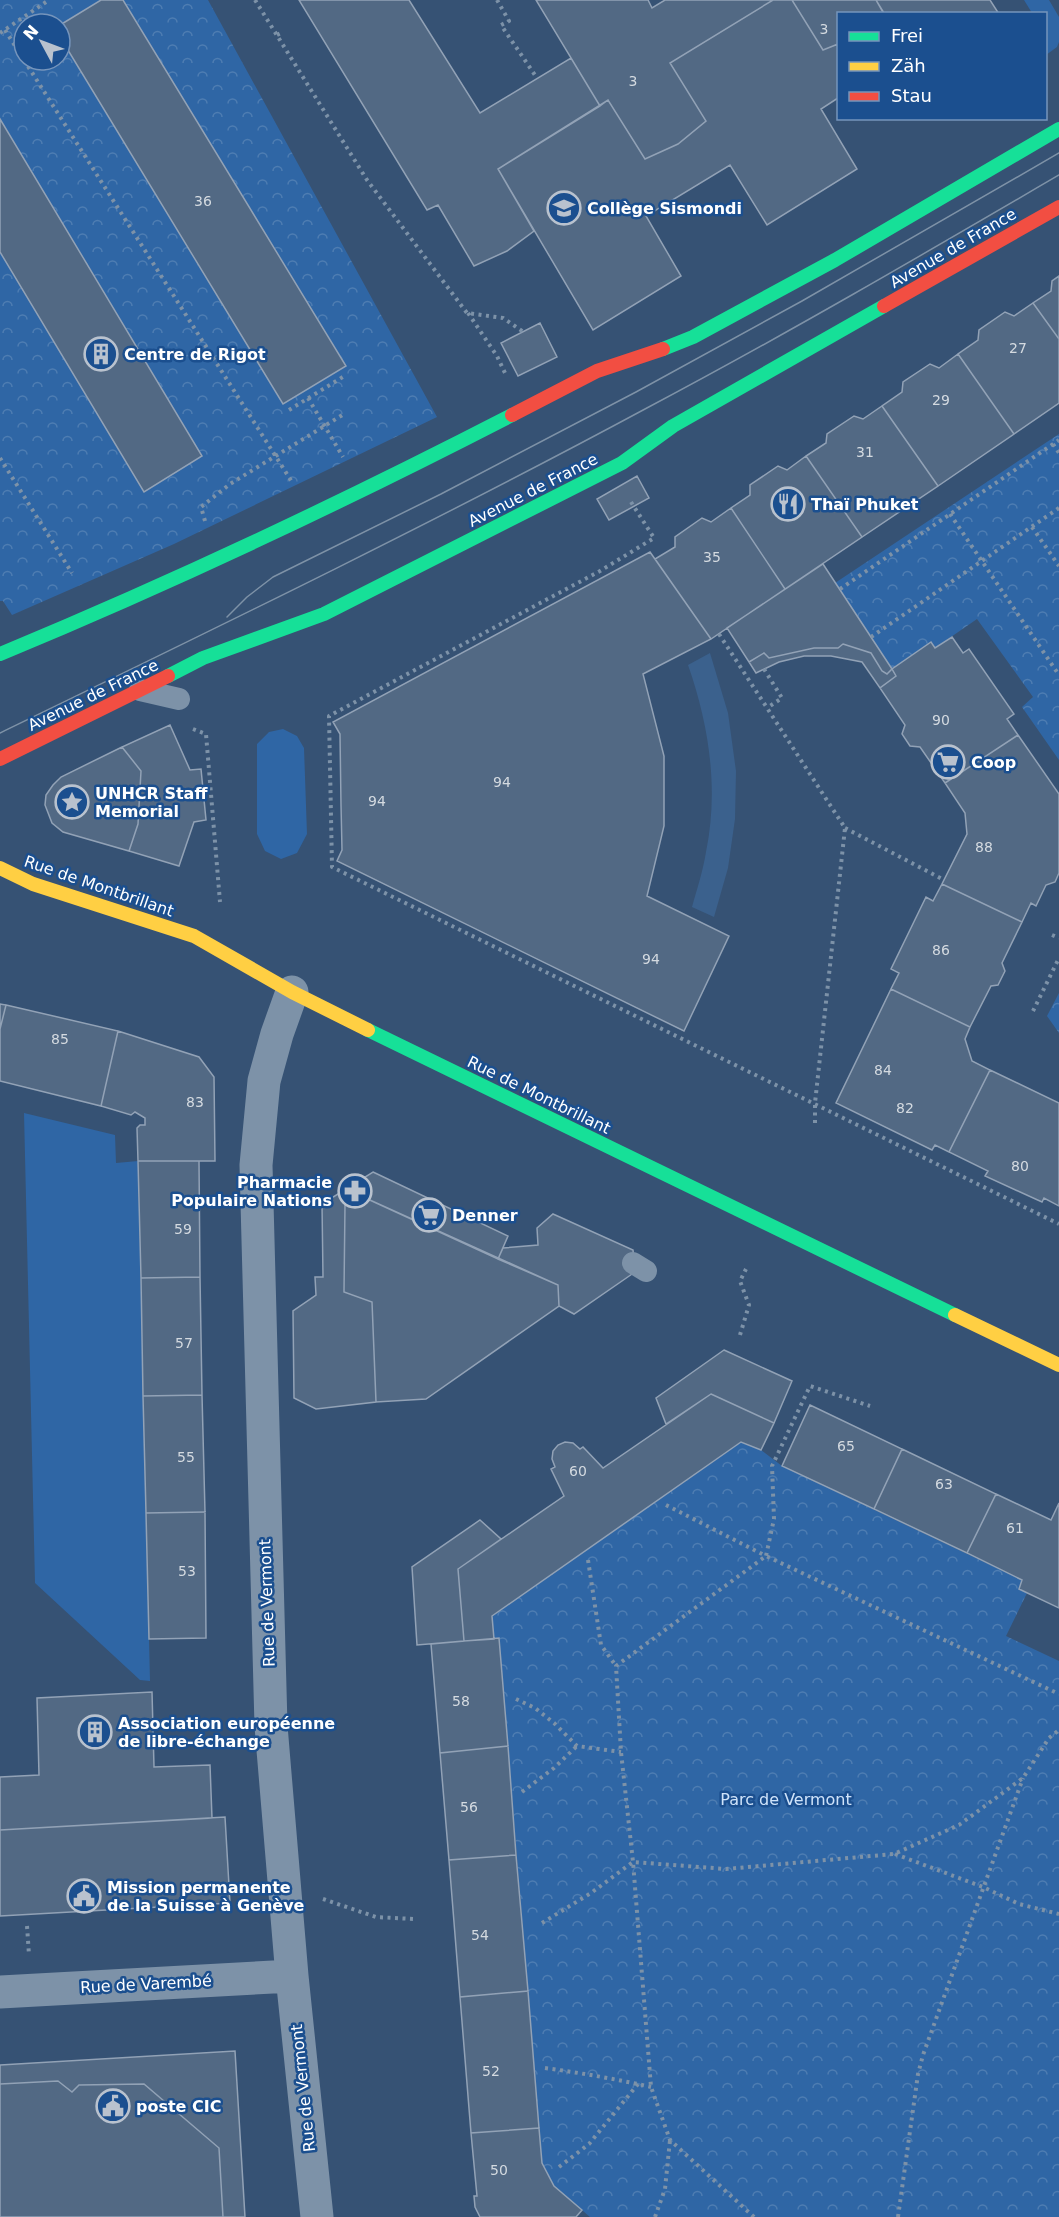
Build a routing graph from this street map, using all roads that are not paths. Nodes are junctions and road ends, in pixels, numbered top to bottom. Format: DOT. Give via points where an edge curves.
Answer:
graph roads {
  1 [pos="1059,129"];
  2 [pos="1059,207"];
  3 [pos="0,654"];
  4 [pos="140,690"];
  5 [pos="179,699"];
  6 [pos="0,759"];
  7 [pos="0,868"];
  8 [pos="292,992"];
  9 [pos="1059,1365"];
  10 [pos="292,1976"];
  11 [pos="0,1992"];
  12 [pos="317,2217"];
  1 -- 3 [label="main road" via="835,260 693,337 597,371 282,528"];
  2 -- 4 [label="main road, Avenue de France" via="673,426 622,463 324,614 203,658"];
  4 -- 5 [label="lane"];
  4 -- 6 [label="main road, Avenue de France"];
  7 -- 8 [label="main road, Rue de Montbrillant" via="33,884 194,936"];
  8 -- 9 [label="main road, Rue de Montbrillant"];
  8 -- 10 [label="street, Rue de Vermont" via="264,1082 256,1165 271,1726"];
  10 -- 11 [label="street, Rue de Varembé"];
  10 -- 12 [label="street, Rue de Vermont"];
}
